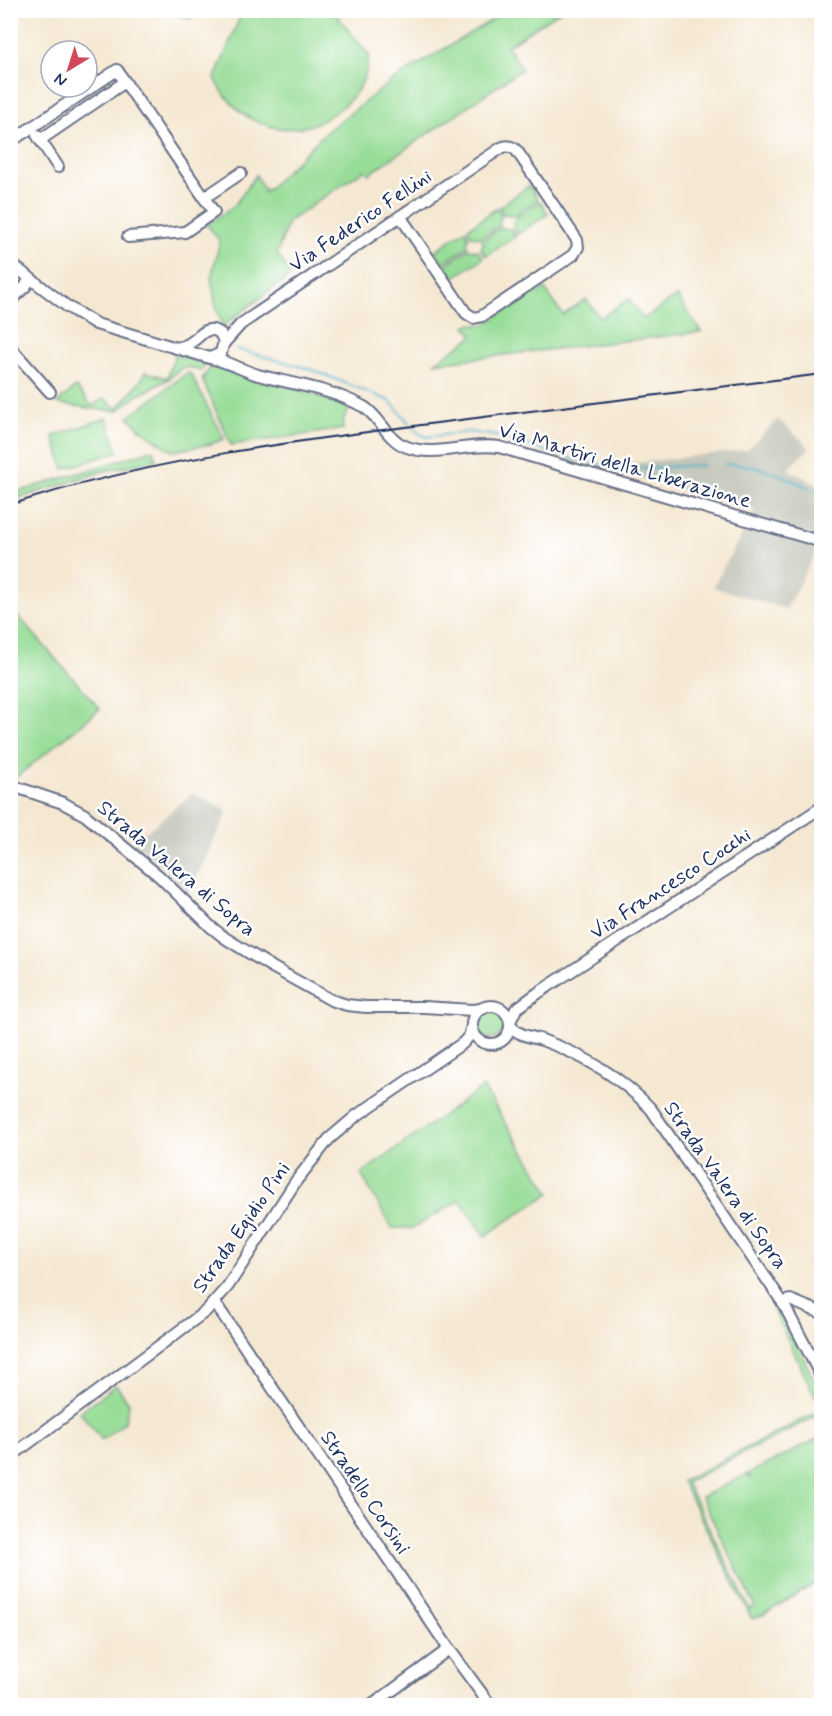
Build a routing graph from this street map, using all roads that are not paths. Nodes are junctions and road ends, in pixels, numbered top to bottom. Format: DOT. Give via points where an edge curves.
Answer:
graph roads {
  1 [pos="125,82"];
  2 [pos="32,128"];
  3 [pos="40,140"];
  4 [pos="10,142"];
  5 [pos="58,167"];
  6 [pos="241,173"];
  7 [pos="204,198"];
  8 [pos="400,216"];
  9 [pos="129,237"];
  10 [pos="10,263"];
  11 [pos="30,278"];
  12 [pos="10,301"];
  13 [pos="242,324"];
  14 [pos="214,330"];
  15 [pos="197,337"];
  16 [pos="225,344"];
  17 [pos="10,347"];
  18 [pos="176,348"];
  19 [pos="207,358"];
  20 [pos="268,376"];
  21 [pos="50,392"];
  22 [pos="822,542"];
  23 [pos="10,784"];
  24 [pos="822,807"];
  25 [pos="540,992"];
  26 [pos="494,1007"];
  27 [pos="482,1009"];
  28 [pos="454,1010"];
  29 [pos="510,1023"];
  30 [pos="472,1026"];
  31 [pos="527,1036"];
  32 [pos="500,1042"];
  33 [pos="487,1044"];
  34 [pos="442,1058"];
  35 [pos="214,1303"];
  36 [pos="783,1303"];
  37 [pos="822,1314"];
  38 [pos="822,1378"];
  39 [pos="10,1457"];
  40 [pos="449,1649"];
  41 [pos="488,1702"];
  42 [pos="371,1706"];
  1 -- 2 [label="street" via="117,70"];
  1 -- 3 [label="street"];
  1 -- 7 [label="street"];
  2 -- 3 [label="street"];
  2 -- 4 [label="street"];
  3 -- 5 [label="street"];
  6 -- 7 [label="street"];
  7 -- 9 [label="street" via="214,212 185,232"];
  8 -- 8 [label="street, Via Federico Fellini" via="466,313 474,318 573,255 578,247 517,151 509,146"];
  8 -- 13 [label="street, Via Federico Fellini"];
  10 -- 11 [label="street"];
  11 -- 12 [label="street"];
  11 -- 18 [label="street" via="96,324"];
  13 -- 14 [label="street, Via Federico Fellini"];
  13 -- 16 [label="street, Via Federico Fellini"];
  14 -- 15 [label="street" via="205,330"];
  14 -- 16 [label="street"];
  15 -- 18 [label="street"];
  15 -- 19 [label="street" via="196,346"];
  16 -- 19 [label="street" via="221,353"];
  16 -- 20 [label="street" via="233,362"];
  17 -- 21 [label="street"];
  18 -- 19 [label="street"];
  19 -- 20 [label="street"];
  20 -- 22 [label="street, Via Martiri della Liberazione" via="364,407 392,438 419,450 481,445 505,448"];
  23 -- 28 [label="street, Strada Valera di Sopra" via="85,815 159,876 225,938 325,997 354,1006"];
  24 -- 25 [label="street, Via Francesco Cocchi"];
  25 -- 26 [label="street, Via Francesco Cocchi" via="507,1006"];
  25 -- 29 [label="street, Via Francesco Cocchi" via="515,1010"];
  26 -- 27 [label="street, Strada Valera di Sopra"];
  26 -- 29 [label="street, Strada Valera di Sopra" via="505,1013"];
  27 -- 28 [label="street, Strada Valera di Sopra"];
  27 -- 30 [label="street"];
  28 -- 30 [label="street" via="466,1016"];
  29 -- 31 [label="street, Strada Valera di Sopra"];
  29 -- 32 [label="street"];
  30 -- 33 [label="street" via="477,1038"];
  30 -- 34 [label="street, Strada Egidio Pini" via="466,1040"];
  31 -- 32 [label="street"];
  31 -- 36 [label="street, Strada Valera di Sopra" via="597,1066 644,1102"];
  32 -- 33 [label="street"];
  33 -- 34 [label="street, Strada Egidio Pini" via="471,1044"];
  34 -- 35 [label="street, Strada Egidio Pini" via="329,1139 300,1175"];
  35 -- 39 [label="street, Strada Egidio Pini"];
  35 -- 40 [label="street, Stradello Corsini"];
  36 -- 37 [label="street" via="792,1301"];
  36 -- 38 [label="street, Strada Valera di Sopra"];
  40 -- 41 [label="street, Stradello Corsini"];
  40 -- 42 [label="street"];
}
